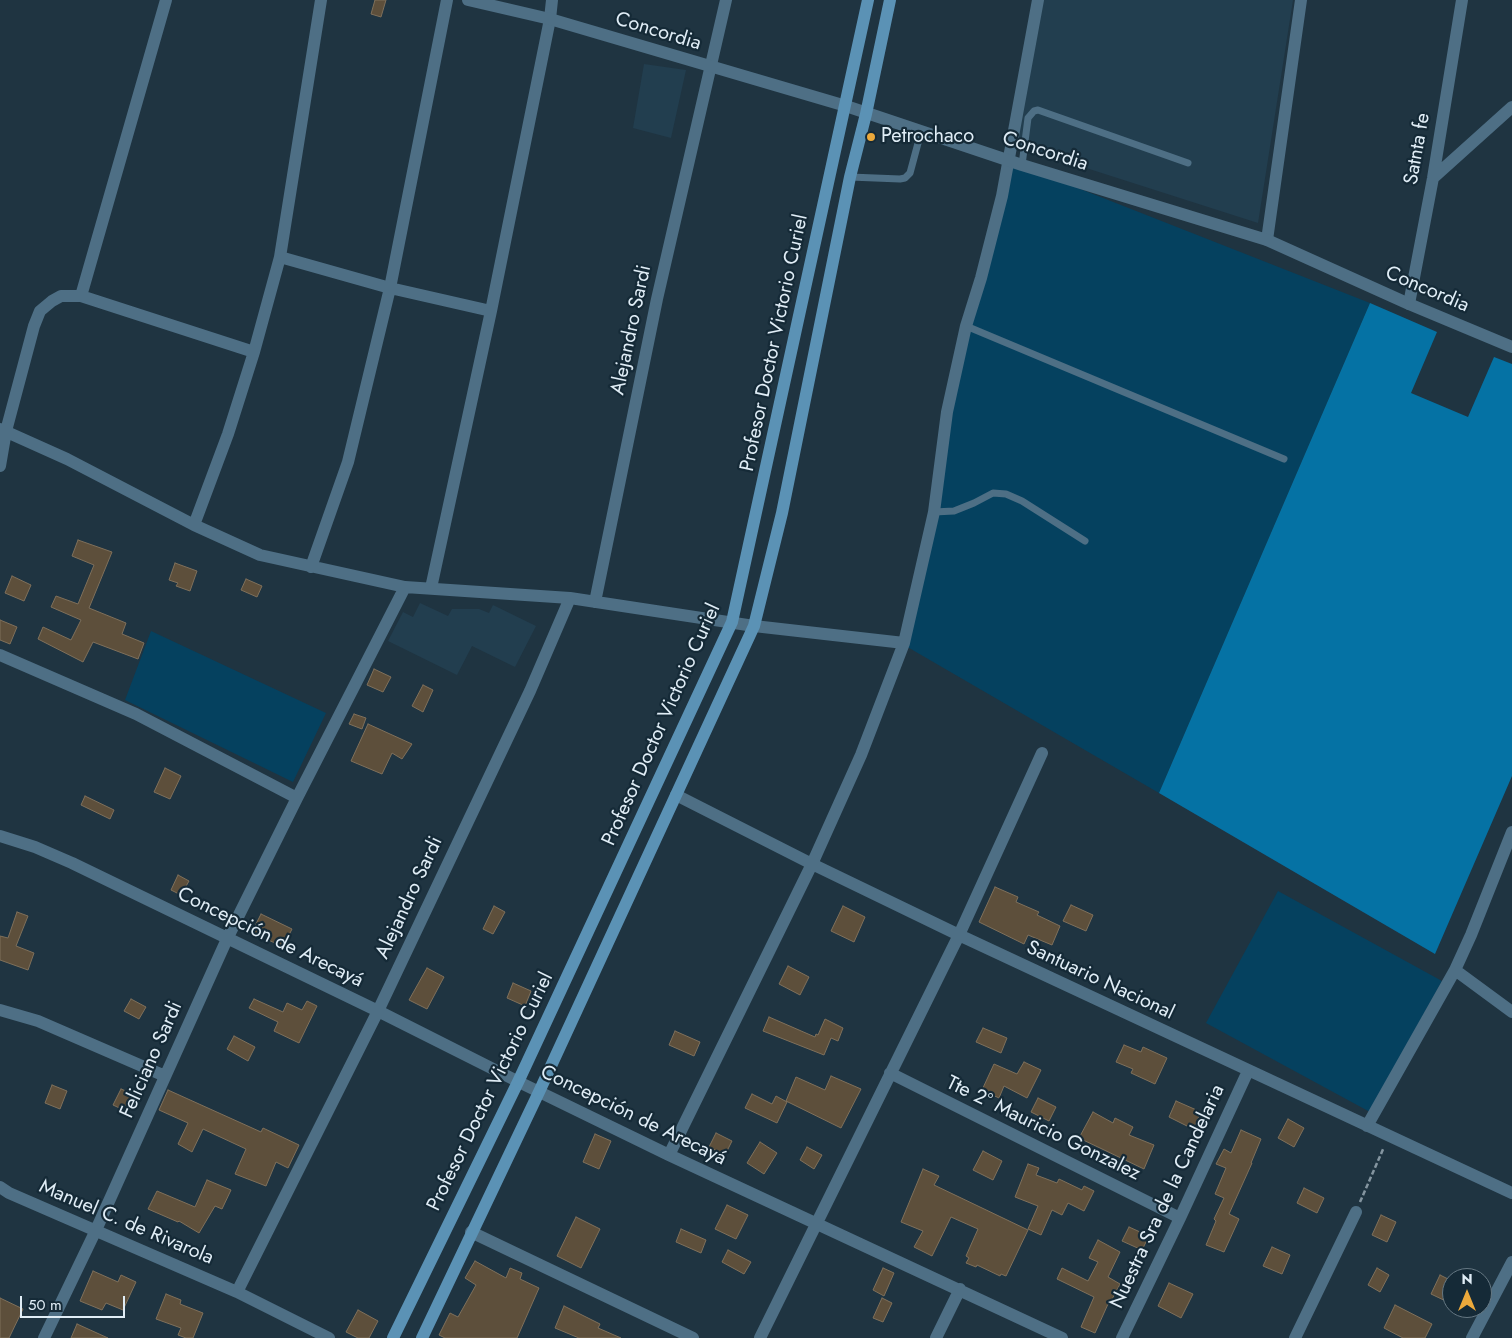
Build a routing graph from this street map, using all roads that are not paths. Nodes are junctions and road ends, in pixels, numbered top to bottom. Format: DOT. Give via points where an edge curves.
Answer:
graph roads {
  1 [pos="166,0"];
  2 [pos="321,0"];
  3 [pos="448,0"];
  4 [pos="468,0"];
  5 [pos="552,0"];
  6 [pos="726,0"];
  7 [pos="868,0"];
  8 [pos="890,0"];
  9 [pos="1038,0"];
  10 [pos="1301,0"];
  11 [pos="1462,0"];
  12 [pos="550,19"];
  13 [pos="711,68"];
  14 [pos="846,106"];
  15 [pos="1512,107"];
  16 [pos="866,114"];
  17 [pos="921,132"];
  18 [pos="1008,160"];
  19 [pos="1188,162"];
  20 [pos="1022,165"];
  21 [pos="850,178"];
  22 [pos="1433,178"];
  23 [pos="1266,240"];
  24 [pos="280,257"];
  25 [pos="390,288"];
  26 [pos="81,296"];
  27 [pos="1409,304"];
  28 [pos="491,310"];
  29 [pos="966,326"];
  30 [pos="1512,347"];
  31 [pos="254,352"];
  32 [pos="3,430"];
  33 [pos="1284,458"];
  34 [pos="0,466"];
  35 [pos="934,512"];
  36 [pos="194,525"];
  37 [pos="1085,540"];
  38 [pos="311,567"];
  39 [pos="405,587"];
  40 [pos="431,588"];
  41 [pos="570,598"];
  42 [pos="595,602"];
  43 [pos="732,622"];
  44 [pos="754,626"];
  45 [pos="904,643"];
  46 [pos="0,655"];
  47 [pos="1042,753"];
  48 [pos="676,794"];
  49 [pos="297,798"];
  50 [pos="1512,832"];
  51 [pos="0,836"];
  52 [pos="812,864"];
  53 [pos="959,935"];
  54 [pos="227,939"];
  55 [pos="1455,970"];
  56 [pos="0,1010"];
  57 [pos="378,1011"];
  58 [pos="1512,1012"];
  59 [pos="1248,1071"];
  60 [pos="890,1073"];
  61 [pos="165,1076"];
  62 [pos="518,1082"];
  63 [pos="539,1092"];
  64 [pos="1367,1126"];
  65 [pos="669,1155"];
  66 [pos="0,1187"];
  67 [pos="1512,1193"];
  68 [pos="1356,1212"];
  69 [pos="1180,1218"];
  70 [pos="817,1224"];
  71 [pos="96,1230"];
  72 [pos="471,1232"];
  73 [pos="1512,1262"];
  74 [pos="960,1290"];
  75 [pos="237,1292"];
  76 [pos="44,1338"];
  77 [pos="329,1338"];
  78 [pos="393,1338"];
  79 [pos="422,1338"];
  80 [pos="693,1338"];
  81 [pos="760,1338"];
  82 [pos="936,1338"];
  83 [pos="1062,1338"];
  84 [pos="1122,1338"];
  85 [pos="1295,1338"];
  86 [pos="1472,1338"];
  1 -- 26 [label="street"];
  2 -- 24 [label="street"];
  3 -- 25 [label="street"];
  4 -- 12 [label="street, Concordia"];
  5 -- 12 [label="street"];
  6 -- 13 [label="street, Alejandro Sardi"];
  7 -- 14 [label="main road, Profesor Doctor Victorio Curiel"];
  8 -- 16 [label="main road, Profesor Doctor Victorio Curiel"];
  9 -- 18 [label="street"];
  10 -- 23 [label="street"];
  11 -- 22 [label="street, Satnta fe"];
  12 -- 13 [label="street, Concordia"];
  12 -- 28 [label="street"];
  13 -- 14 [label="street, Concordia"];
  13 -- 42 [label="street, Alejandro Sardi" via="657,299"];
  14 -- 16 [label="street, Concordia"];
  14 -- 43 [label="main road, Profesor Doctor Victorio Curiel"];
  15 -- 22 [label="street"];
  16 -- 17 [label="street, Concordia"];
  16 -- 21 [label="main road, Profesor Doctor Victorio Curiel"];
  17 -- 18 [label="street, Concordia"];
  17 -- 21 [label="lane" via="910,172 905,178"];
  18 -- 20 [label="street, Concordia"];
  18 -- 29 [label="street" via="992,237"];
  19 -- 20 [label="lane" via="1038,110 1028,118"];
  20 -- 23 [label="street, Concordia"];
  21 -- 44 [label="main road, Profesor Doctor Victorio Curiel" via="782,513"];
  22 -- 27 [label="street, Satnta fe"];
  23 -- 27 [label="street, Concordia"];
  24 -- 25 [label="street"];
  24 -- 31 [label="street"];
  25 -- 28 [label="street"];
  25 -- 38 [label="street" via="348,462"];
  26 -- 31 [label="street"];
  26 -- 32 [label="street" via="62,296 40,311"];
  27 -- 30 [label="street, Concordia"];
  28 -- 40 [label="street"];
  29 -- 33 [label="lane"];
  29 -- 35 [label="street" via="944,426"];
  31 -- 36 [label="street"];
  32 -- 34 [label="street"];
  32 -- 36 [label="street"];
  35 -- 37 [label="lane" via="954,511 993,493 1006,494"];
  35 -- 45 [label="street"];
  36 -- 38 [label="street" via="260,555"];
  38 -- 39 [label="street"];
  39 -- 40 [label="street"];
  39 -- 49 [label="street, Feliciano Sardi"];
  40 -- 41 [label="street"];
  41 -- 42 [label="street"];
  41 -- 57 [label="street, Alejandro Sardi" via="530,691"];
  42 -- 43 [label="street"];
  43 -- 44 [label="street"];
  43 -- 62 [label="main road, Profesor Doctor Victorio Curiel"];
  44 -- 45 [label="street"];
  44 -- 48 [label="main road, Profesor Doctor Victorio Curiel"];
  45 -- 52 [label="street"];
  46 -- 49 [label="street" via="136,714"];
  47 -- 53 [label="street"];
  48 -- 52 [label="street, Santuario Nacional"];
  48 -- 63 [label="main road, Profesor Doctor Victorio Curiel"];
  49 -- 54 [label="street, Feliciano Sardi"];
  50 -- 55 [label="street"];
  51 -- 54 [label="street, Concepción de Arecayá" via="72,863"];
  52 -- 53 [label="street, Santuario Nacional"];
  52 -- 65 [label="street"];
  53 -- 59 [label="street, Santuario Nacional"];
  53 -- 60 [label="street"];
  54 -- 57 [label="street, Concepción de Arecayá"];
  54 -- 61 [label="street, Feliciano Sardi"];
  55 -- 58 [label="street"];
  55 -- 64 [label="street"];
  56 -- 61 [label="street" via="38,1021"];
  57 -- 62 [label="street, Concepción de Arecayá"];
  57 -- 75 [label="street, Alejandro Sardi"];
  59 -- 64 [label="street, Santuario Nacional"];
  59 -- 69 [label="street, Nuestra Sra de la Candelaria"];
  60 -- 69 [label="street, Tte 2° Mauricio Gonzalez"];
  60 -- 70 [label="street"];
  61 -- 71 [label="street, Feliciano Sardi"];
  62 -- 63 [label="street, Concepción de Arecayá"];
  62 -- 78 [label="main road, Profesor Doctor Victorio Curiel"];
  63 -- 65 [label="street, Concepción de Arecayá"];
  63 -- 72 [label="main road, Profesor Doctor Victorio Curiel"];
  64 -- 67 [label="street, Santuario Nacional"];
  65 -- 70 [label="street, Concepción de Arecayá"];
  66 -- 71 [label="street, Manuel C. de Rivarola"];
  68 -- 85 [label="street"];
  69 -- 84 [label="street, Nuestra Sra de la Candelaria"];
  70 -- 74 [label="street, Concepción de Arecayá"];
  70 -- 81 [label="street"];
  71 -- 75 [label="street, Manuel C. de Rivarola"];
  71 -- 76 [label="street, Feliciano Sardi"];
  72 -- 79 [label="main road, Profesor Doctor Victorio Curiel"];
  72 -- 80 [label="street"];
  73 -- 86 [label="street"];
  74 -- 82 [label="street"];
  74 -- 83 [label="street, Concepción de Arecayá"];
  75 -- 77 [label="street, Manuel C. de Rivarola"];
}
